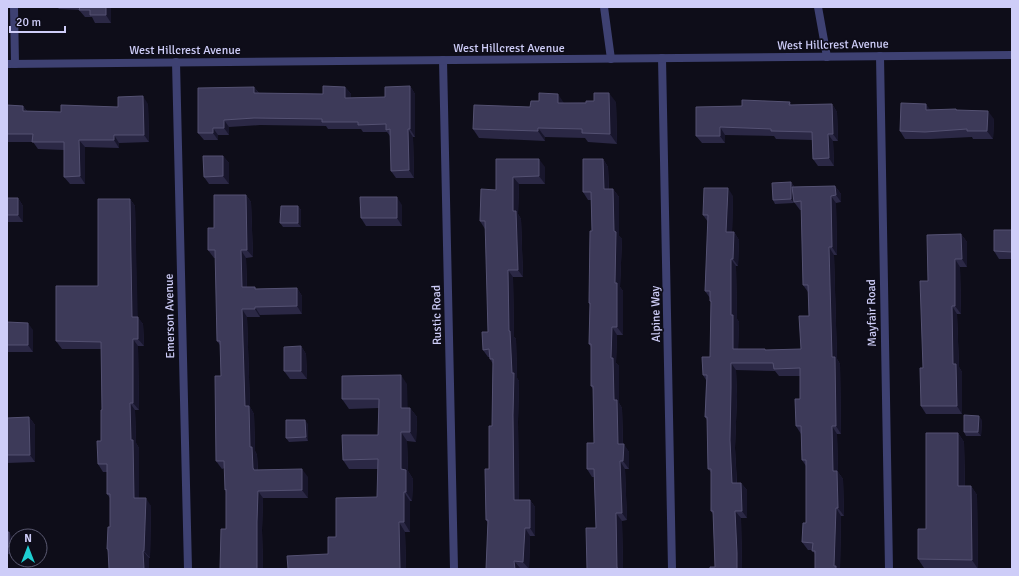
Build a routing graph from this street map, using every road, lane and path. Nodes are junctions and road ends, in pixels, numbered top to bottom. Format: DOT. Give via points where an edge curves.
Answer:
graph roads {
  1 [pos="14,7"];
  2 [pos="604,7"];
  3 [pos="818,7"];
  4 [pos="1012,55"];
  5 [pos="880,56"];
  6 [pos="827,57"];
  7 [pos="662,58"];
  8 [pos="611,59"];
  9 [pos="443,60"];
  10 [pos="176,62"];
  11 [pos="11,64"];
  12 [pos="188,569"];
  13 [pos="454,569"];
  14 [pos="672,569"];
  15 [pos="889,569"];
  1 -- 11 [label="street"];
  2 -- 8 [label="street"];
  3 -- 6 [label="street"];
  4 -- 5 [label="street, West Hillcrest Avenue"];
  5 -- 6 [label="street, West Hillcrest Avenue"];
  5 -- 15 [label="street, Mayfair Road"];
  6 -- 7 [label="street, West Hillcrest Avenue"];
  7 -- 8 [label="street, West Hillcrest Avenue"];
  7 -- 14 [label="street, Alpine Way"];
  8 -- 9 [label="street, West Hillcrest Avenue"];
  9 -- 10 [label="street, West Hillcrest Avenue"];
  9 -- 13 [label="street, Rustic Road"];
  10 -- 11 [label="street, West Hillcrest Avenue"];
  10 -- 12 [label="street, Emerson Avenue"];
}
